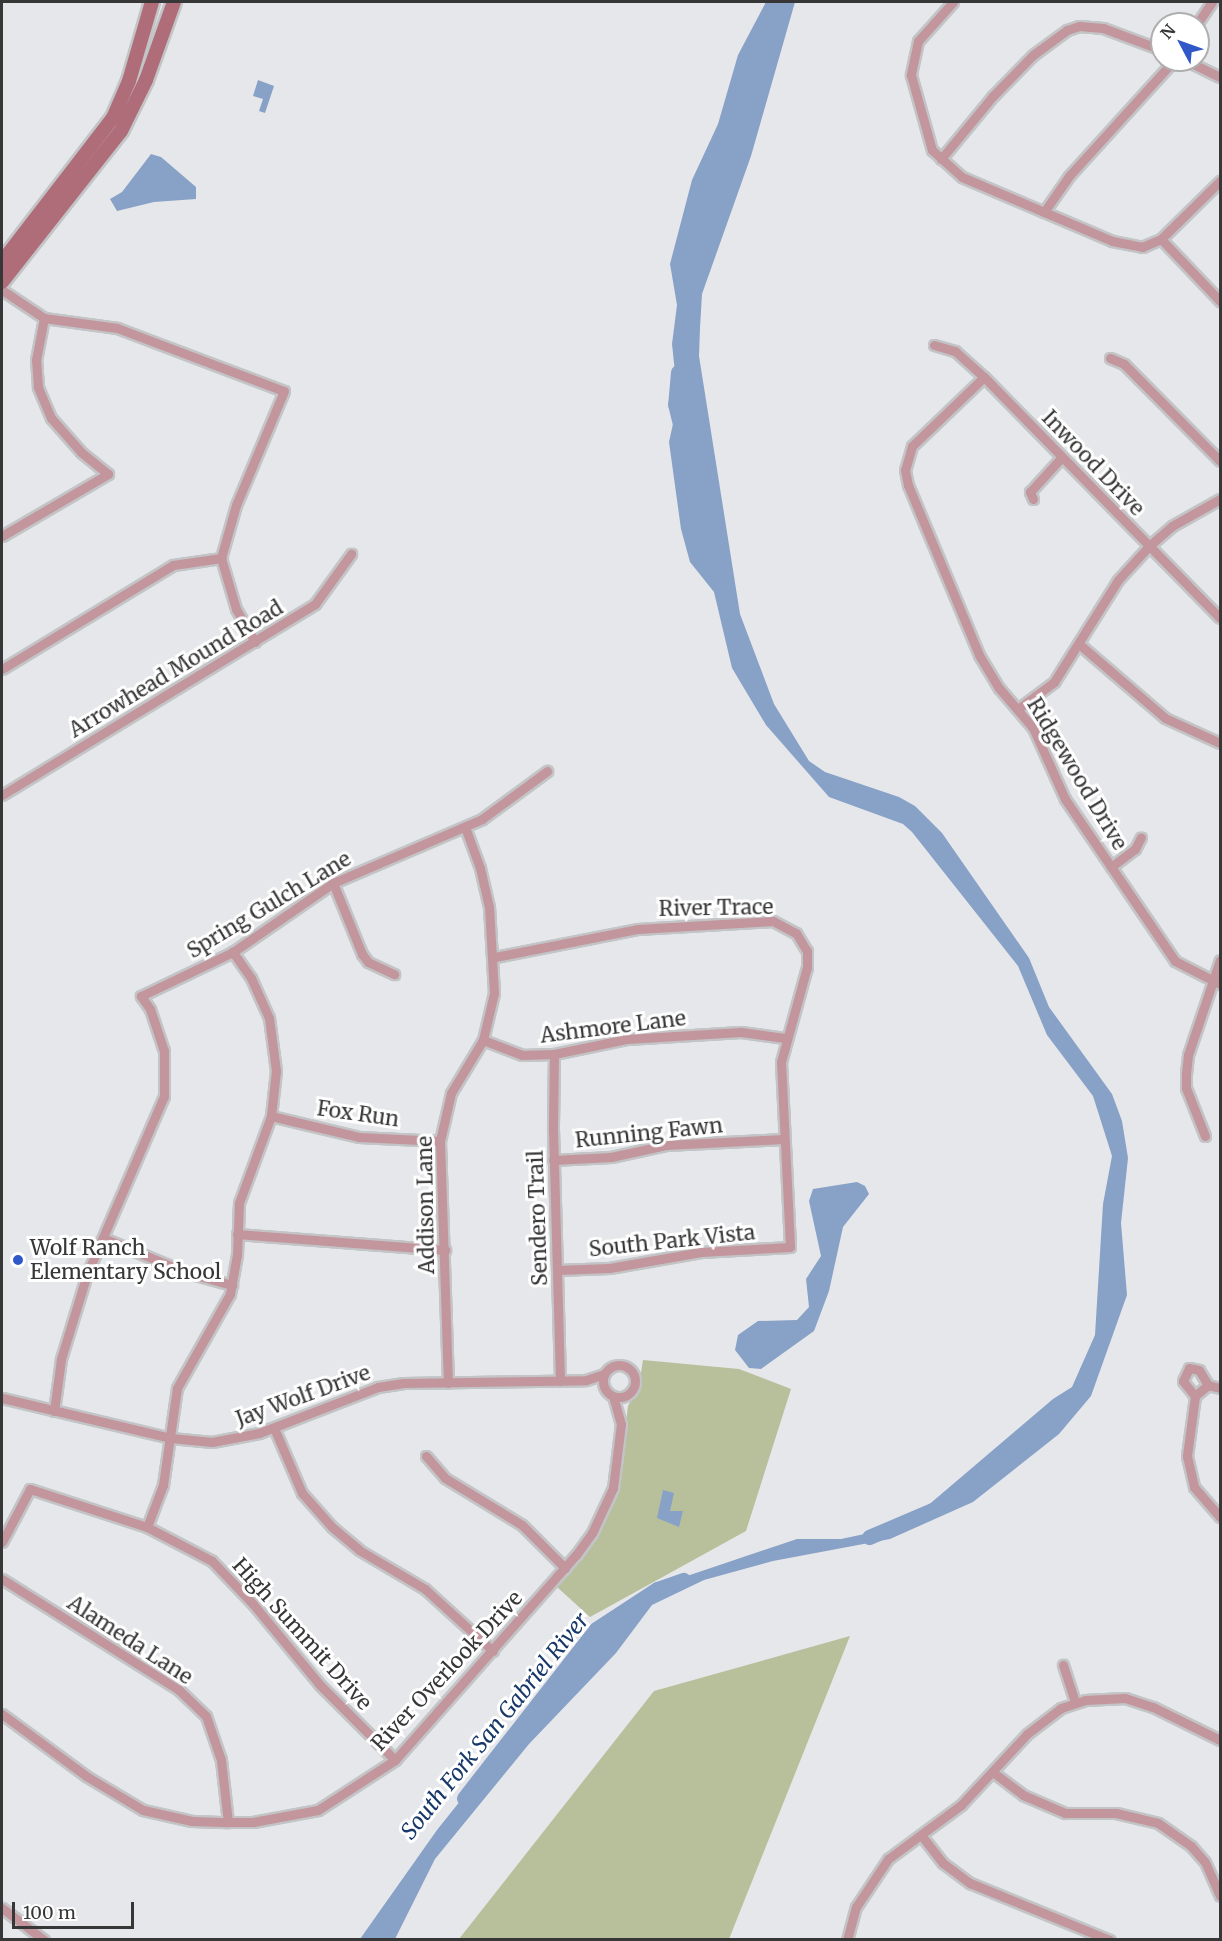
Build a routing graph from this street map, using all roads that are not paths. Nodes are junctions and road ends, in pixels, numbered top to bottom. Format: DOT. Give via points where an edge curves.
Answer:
graph roads {
  1 [pos="152,2"];
  2 [pos="174,2"];
  3 [pos="953,2"];
  4 [pos="1150,46"];
  5 [pos="138,51"];
  6 [pos="155,57"];
  7 [pos="1163,72"];
  8 [pos="940,158"];
  9 [pos="1221,181"];
  10 [pos="1044,212"];
  11 [pos="1161,239"];
  12 [pos="2,262"];
  13 [pos="2,282"];
  14 [pos="2,290"];
  15 [pos="1221,301"];
  16 [pos="44,318"];
  17 [pos="934,345"];
  18 [pos="1110,358"];
  19 [pos="984,377"];
  20 [pos="1062,457"];
  21 [pos="1221,461"];
  22 [pos="1033,499"];
  23 [pos="1221,500"];
  24 [pos="2,536"];
  25 [pos="1149,546"];
  26 [pos="351,554"];
  27 [pos="221,558"];
  28 [pos="1221,618"];
  29 [pos="255,642"];
  30 [pos="1079,644"];
  31 [pos="2,669"];
  32 [pos="1019,708"];
  33 [pos="1221,743"];
  34 [pos="547,771"];
  35 [pos="2,795"];
  36 [pos="465,827"];
  37 [pos="1141,837"];
  38 [pos="1111,867"];
  39 [pos="333,883"];
  40 [pos="233,952"];
  41 [pos="495,957"];
  42 [pos="1221,960"];
  43 [pos="394,974"];
  44 [pos="1217,982"];
  45 [pos="785,1038"];
  46 [pos="483,1040"];
  47 [pos="554,1054"];
  48 [pos="271,1116"];
  49 [pos="1205,1136"];
  50 [pos="784,1139"];
  51 [pos="440,1141"];
  52 [pos="554,1160"];
  53 [pos="237,1234"];
  54 [pos="103,1238"];
  55 [pos="790,1247"];
  56 [pos="445,1250"];
  57 [pos="558,1270"];
  58 [pos="232,1285"];
  59 [pos="604,1374"];
  60 [pos="586,1380"];
  61 [pos="560,1381"];
  62 [pos="448,1383"];
  63 [pos="1208,1385"];
  64 [pos="603,1387"];
  65 [pos="1221,1388"];
  66 [pos="627,1395"];
  67 [pos="1195,1395"];
  68 [pos="613,1396"];
  69 [pos="2,1398"];
  70 [pos="54,1411"];
  71 [pos="619,1414"];
  72 [pos="274,1428"];
  73 [pos="171,1438"];
  74 [pos="426,1456"];
  75 [pos="1221,1517"];
  76 [pos="147,1527"];
  77 [pos="2,1542"];
  78 [pos="565,1568"];
  79 [pos="2,1579"];
  80 [pos="493,1651"];
  81 [pos="1063,1665"];
  82 [pos="1075,1702"];
  83 [pos="2,1714"];
  84 [pos="1221,1740"];
  85 [pos="395,1760"];
  86 [pos="994,1773"];
  87 [pos="228,1822"];
  88 [pos="921,1835"];
  89 [pos="1221,1896"];
  90 [pos="2,1908"];
  91 [pos="44,1940"];
  92 [pos="847,1940"];
  93 [pos="1110,1940"];
  1 -- 5 [label="street"];
  2 -- 6 [label="street"];
  3 -- 8 [label="street" via="925,30 911,64 924,129"];
  4 -- 8 [label="street" via="1103,28 1079,26 1067,30 1033,55"];
  5 -- 6 [label="street"];
  5 -- 12 [label="street" via="125,93 106,129"];
  6 -- 13 [label="street" via="115,140"];
  7 -- 10 [label="street" via="1069,176"];
  8 -- 10 [label="street" via="975,185"];
  9 -- 11 [label="street"];
  10 -- 11 [label="street" via="1127,245 1150,246"];
  11 -- 15 [label="street"];
  14 -- 16 [label="street"];
  16 -- 24 [label="street" via="36,360 38,387 51,418 81,452 108,474"];
  16 -- 27 [label="street" via="117,328 284,391 237,505"];
  17 -- 19 [label="street, Inwood Drive" via="954,351"];
  18 -- 21 [label="street" via="1124,364"];
  19 -- 20 [label="street, Inwood Drive"];
  19 -- 32 [label="street, Ridgewood Drive" via="912,446 904,470 978,655 999,688"];
  20 -- 22 [label="street" via="1030,492"];
  20 -- 25 [label="street, Inwood Drive"];
  23 -- 25 [label="street" via="1172,526"];
  25 -- 28 [label="street, Inwood Drive"];
  25 -- 30 [label="street" via="1118,580"];
  26 -- 29 [label="street, Arrowhead Mound Road" via="315,604"];
  27 -- 29 [label="street" via="236,609"];
  27 -- 31 [label="street" via="173,565"];
  29 -- 35 [label="street, Arrowhead Mound Road"];
  30 -- 32 [label="street" via="1054,682"];
  30 -- 33 [label="street" via="1165,718"];
  32 -- 38 [label="street, Ridgewood Drive" via="1033,728 1065,799"];
  34 -- 36 [label="street, Spring Gulch Lane" via="497,810"];
  36 -- 39 [label="street, Spring Gulch Lane"];
  36 -- 41 [label="street, Addison Lane" via="480,868"];
  37 -- 38 [label="street" via="1135,849"];
  38 -- 44 [label="street, Ridgewood Drive" via="1175,961"];
  39 -- 40 [label="street, Spring Gulch Lane"];
  39 -- 43 [label="street" via="362,954 368,962"];
  40 -- 48 [label="street" via="251,978 269,1018 275,1055"];
  40 -- 54 [label="street, Spring Gulch Lane" via="141,996 150,1009 164,1050 164,1096"];
  41 -- 45 [label="street, River Trace" via="638,929 780,923 802,939 808,957"];
  41 -- 46 [label="street, Addison Lane" via="493,1011"];
  42 -- 44 [label="street"];
  44 -- 49 [label="street" via="1188,1055 1186,1074 1186,1088"];
  45 -- 47 [label="street, Ashmore Lane" via="741,1032 627,1039"];
  45 -- 50 [label="street, River Trace" via="781,1062"];
  46 -- 47 [label="street, Ashmore Lane" via="522,1055"];
  46 -- 51 [label="street, Addison Lane" via="451,1093"];
  47 -- 52 [label="street, Sendero Trail"];
  48 -- 51 [label="street, Fox Run" via="359,1137"];
  48 -- 53 [label="street" via="244,1185"];
  50 -- 52 [label="street, Running Fawn" via="666,1145 610,1157"];
  50 -- 55 [label="street, River Trace"];
  51 -- 56 [label="street, Addison Lane"];
  52 -- 57 [label="street, Sendero Trail"];
  53 -- 56 [label="street"];
  53 -- 58 [label="street"];
  54 -- 58 [label="street"];
  54 -- 70 [label="street, Spring Gulch Lane" via="61,1359"];
  55 -- 57 [label="street, South Park Vista" via="701,1252 609,1268"];
  56 -- 62 [label="street, Addison Lane"];
  57 -- 61 [label="street, Sendero Trail"];
  58 -- 73 [label="street" via="220,1316 184,1370 177,1388"];
  59 -- 60 [label="street, Jay Wolf Drive"];
  59 -- 64 [label="street"];
  59 -- 66 [label="street" via="616,1365 631,1369 636,1383"];
  60 -- 61 [label="street, Jay Wolf Drive"];
  60 -- 64 [label="street, Jay Wolf Drive"];
  61 -- 62 [label="street, Jay Wolf Drive"];
  62 -- 72 [label="street, Jay Wolf Drive" via="378,1388"];
  63 -- 65 [label="street"];
  63 -- 67 [label="street"];
  63 -- 67 [label="street" via="1199,1370 1189,1368 1183,1381"];
  64 -- 68 [label="street"];
  66 -- 68 [label="street"];
  66 -- 71 [label="street"];
  67 -- 75 [label="street" via="1187,1464 1194,1487"];
  68 -- 71 [label="street"];
  69 -- 70 [label="street, Jay Wolf Drive"];
  70 -- 73 [label="street, Jay Wolf Drive"];
  71 -- 78 [label="street, River Overlook Drive" via="613,1488 592,1533"];
  72 -- 73 [label="street, Jay Wolf Drive" via="238,1440"];
  72 -- 80 [label="street" via="302,1493 332,1527 359,1550 425,1588"];
  73 -- 76 [label="street" via="163,1485"];
  74 -- 78 [label="street" via="445,1478 522,1526"];
  76 -- 77 [label="street, High Summit Drive" via="30,1489"];
  76 -- 85 [label="street, High Summit Drive" via="212,1561 320,1685"];
  78 -- 80 [label="street, River Overlook Drive"];
  79 -- 87 [label="street, Alameda Lane" via="179,1690 206,1716 221,1760"];
  80 -- 85 [label="street, River Overlook Drive"];
  81 -- 82 [label="street"];
  82 -- 84 [label="street" via="1125,1698"];
  82 -- 86 [label="street" via="1043,1719"];
  83 -- 87 [label="street, River Overlook Drive" via="86,1776 143,1810 192,1821"];
  85 -- 87 [label="street, River Overlook Drive" via="318,1810"];
  86 -- 88 [label="street"];
  86 -- 89 [label="street" via="1023,1795 1065,1813 1116,1813 1158,1823 1191,1846 1205,1862"];
  88 -- 92 [label="street" via="877,1873 856,1907"];
  88 -- 93 [label="street" via="943,1863 970,1883"];
  90 -- 91 [label="street"];
}
